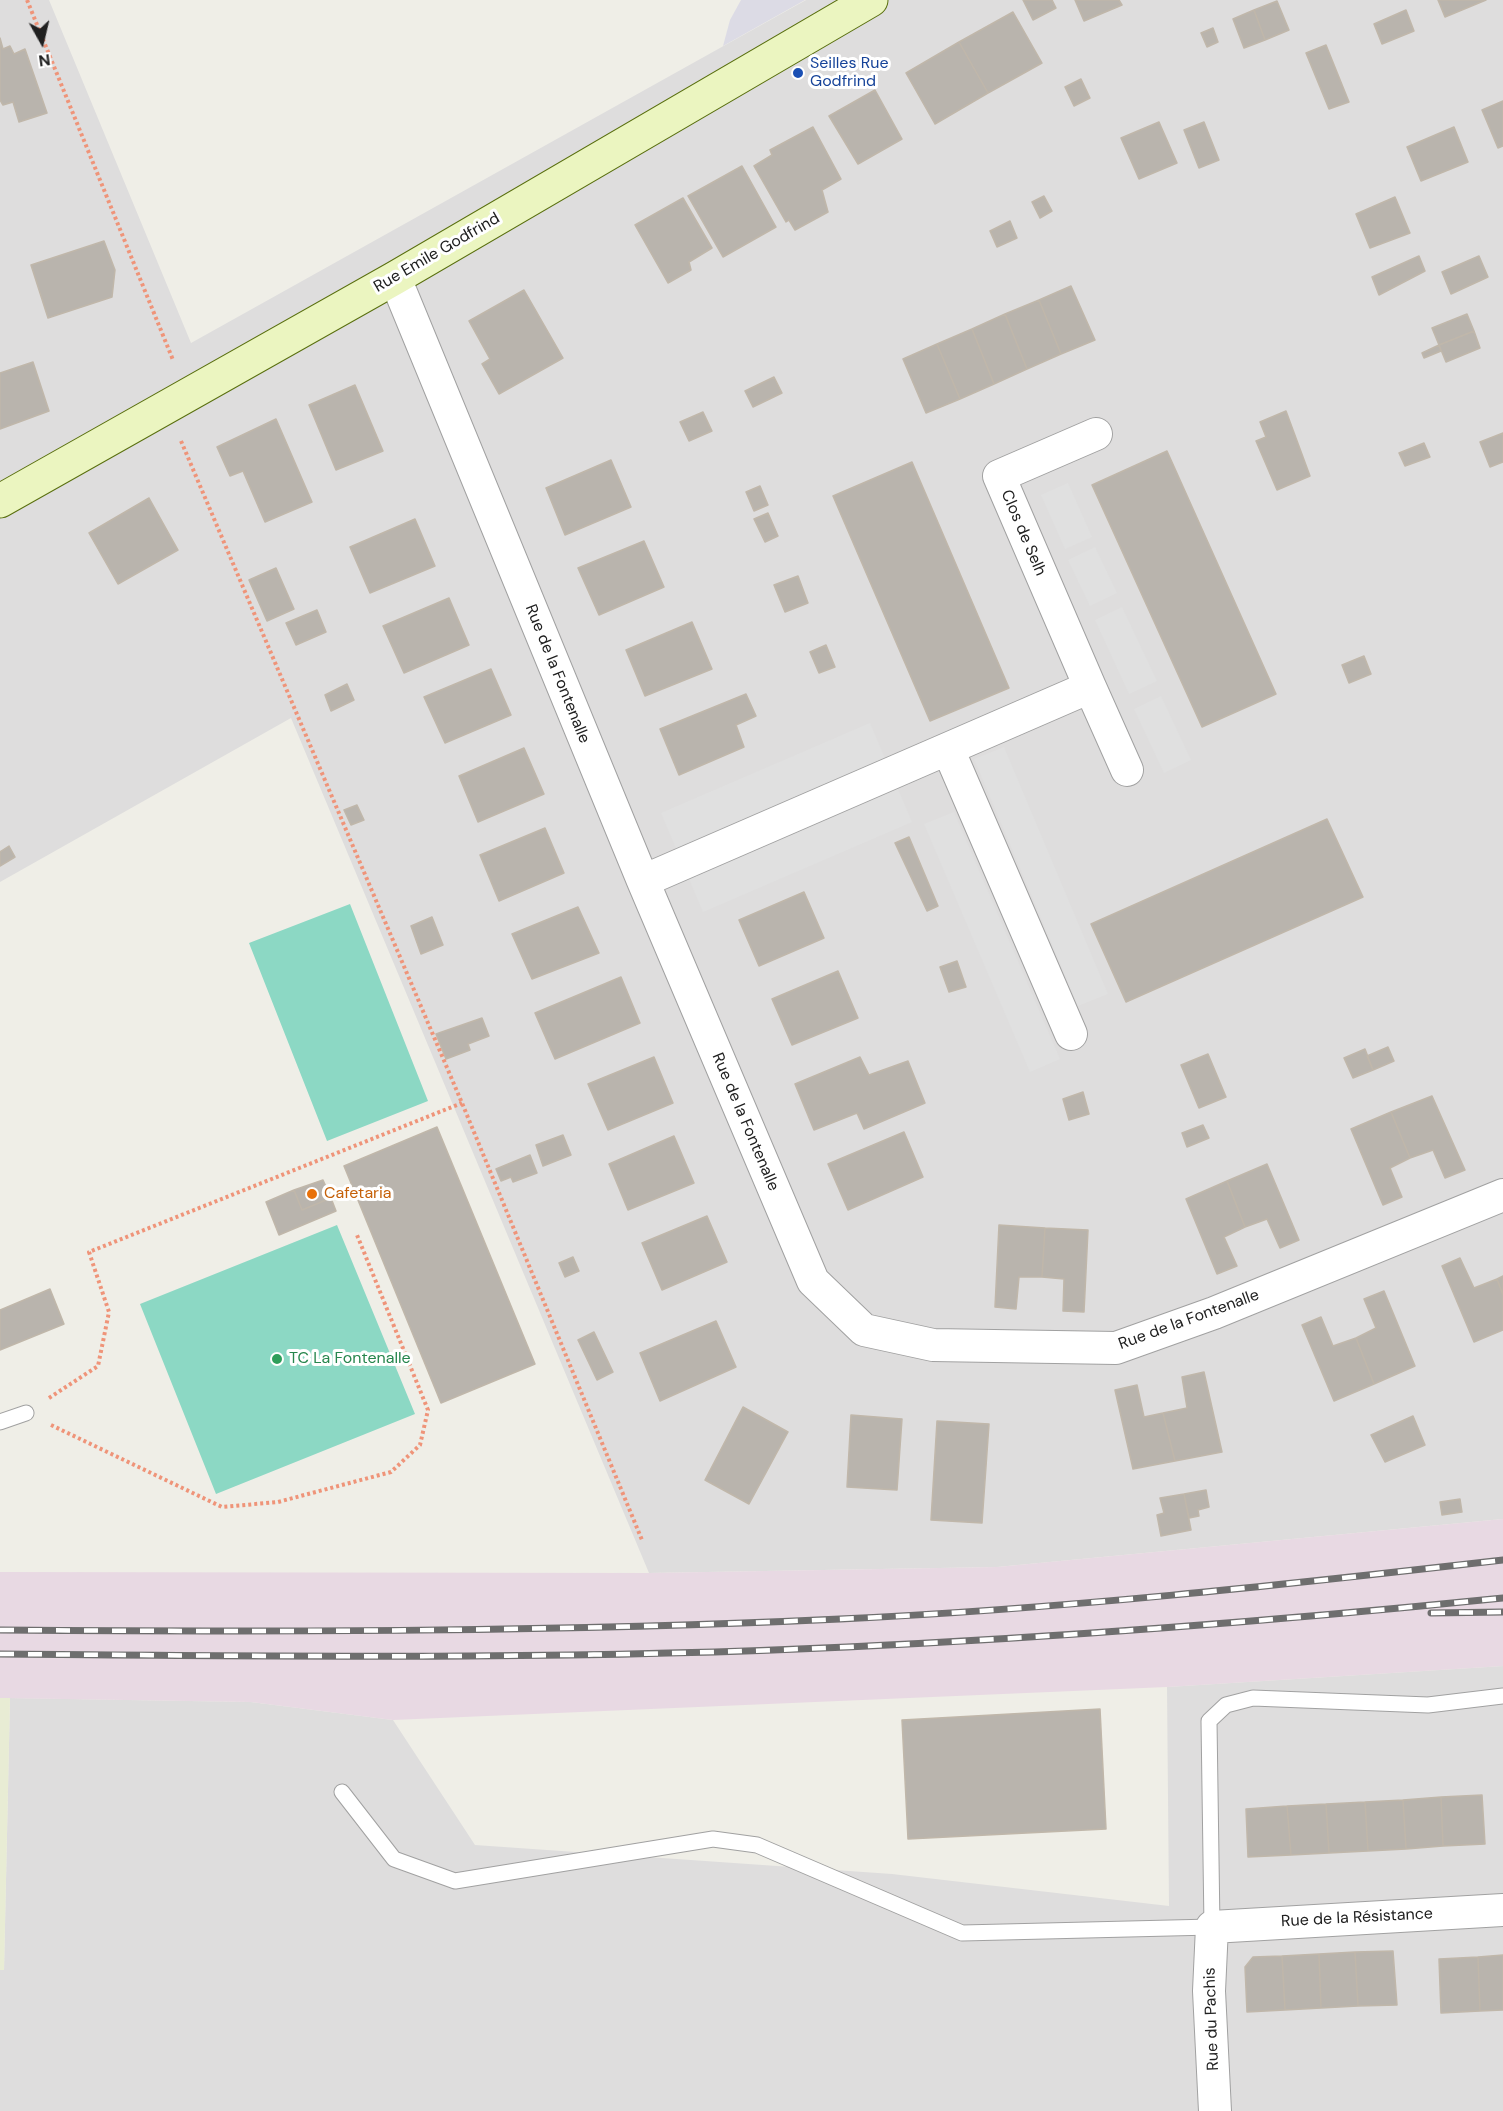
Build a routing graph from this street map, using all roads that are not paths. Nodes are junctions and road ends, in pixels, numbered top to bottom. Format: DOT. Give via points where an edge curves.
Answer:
graph roads {
  1 [pos="872,0"];
  2 [pos="395,278"];
  3 [pos="1096,434"];
  4 [pos="0,501"];
  5 [pos="1090,687"];
  6 [pos="948,749"];
  7 [pos="1127,770"];
  8 [pos="643,881"];
  9 [pos="1071,1034"];
  10 [pos="1503,1195"];
  11 [pos="26,1413"];
  12 [pos="0,1422"];
  13 [pos="1503,1696"];
  14 [pos="342,1792"];
  15 [pos="1503,1910"];
  16 [pos="1212,1927"];
  17 [pos="1215,2111"];
  1 -- 2 [label="street, Rue Emile Godfrind"];
  2 -- 4 [label="street, Rue Emile Godfrind"];
  2 -- 8 [label="street, Rue de la Fontenalle"];
  3 -- 5 [label="street, Clos de Selh" via="999,476"];
  5 -- 6 [label="street"];
  5 -- 7 [label="street, Clos de Selh"];
  6 -- 8 [label="street"];
  6 -- 9 [label="street"];
  8 -- 10 [label="street, Rue de la Fontenalle" via="813,1281 864,1330 933,1345 1116,1348 1214,1314"];
  11 -- 12 [label="lane"];
  13 -- 16 [label="lane" via="1428,1705 1253,1698 1226,1705 1209,1721"];
  14 -- 16 [label="lane" via="394,1859 455,1881 713,1839 757,1845 962,1933"];
  15 -- 16 [label="street, Rue de la Résistance"];
  16 -- 17 [label="street, Rue du Pachis" via="1209,1991"];
}
